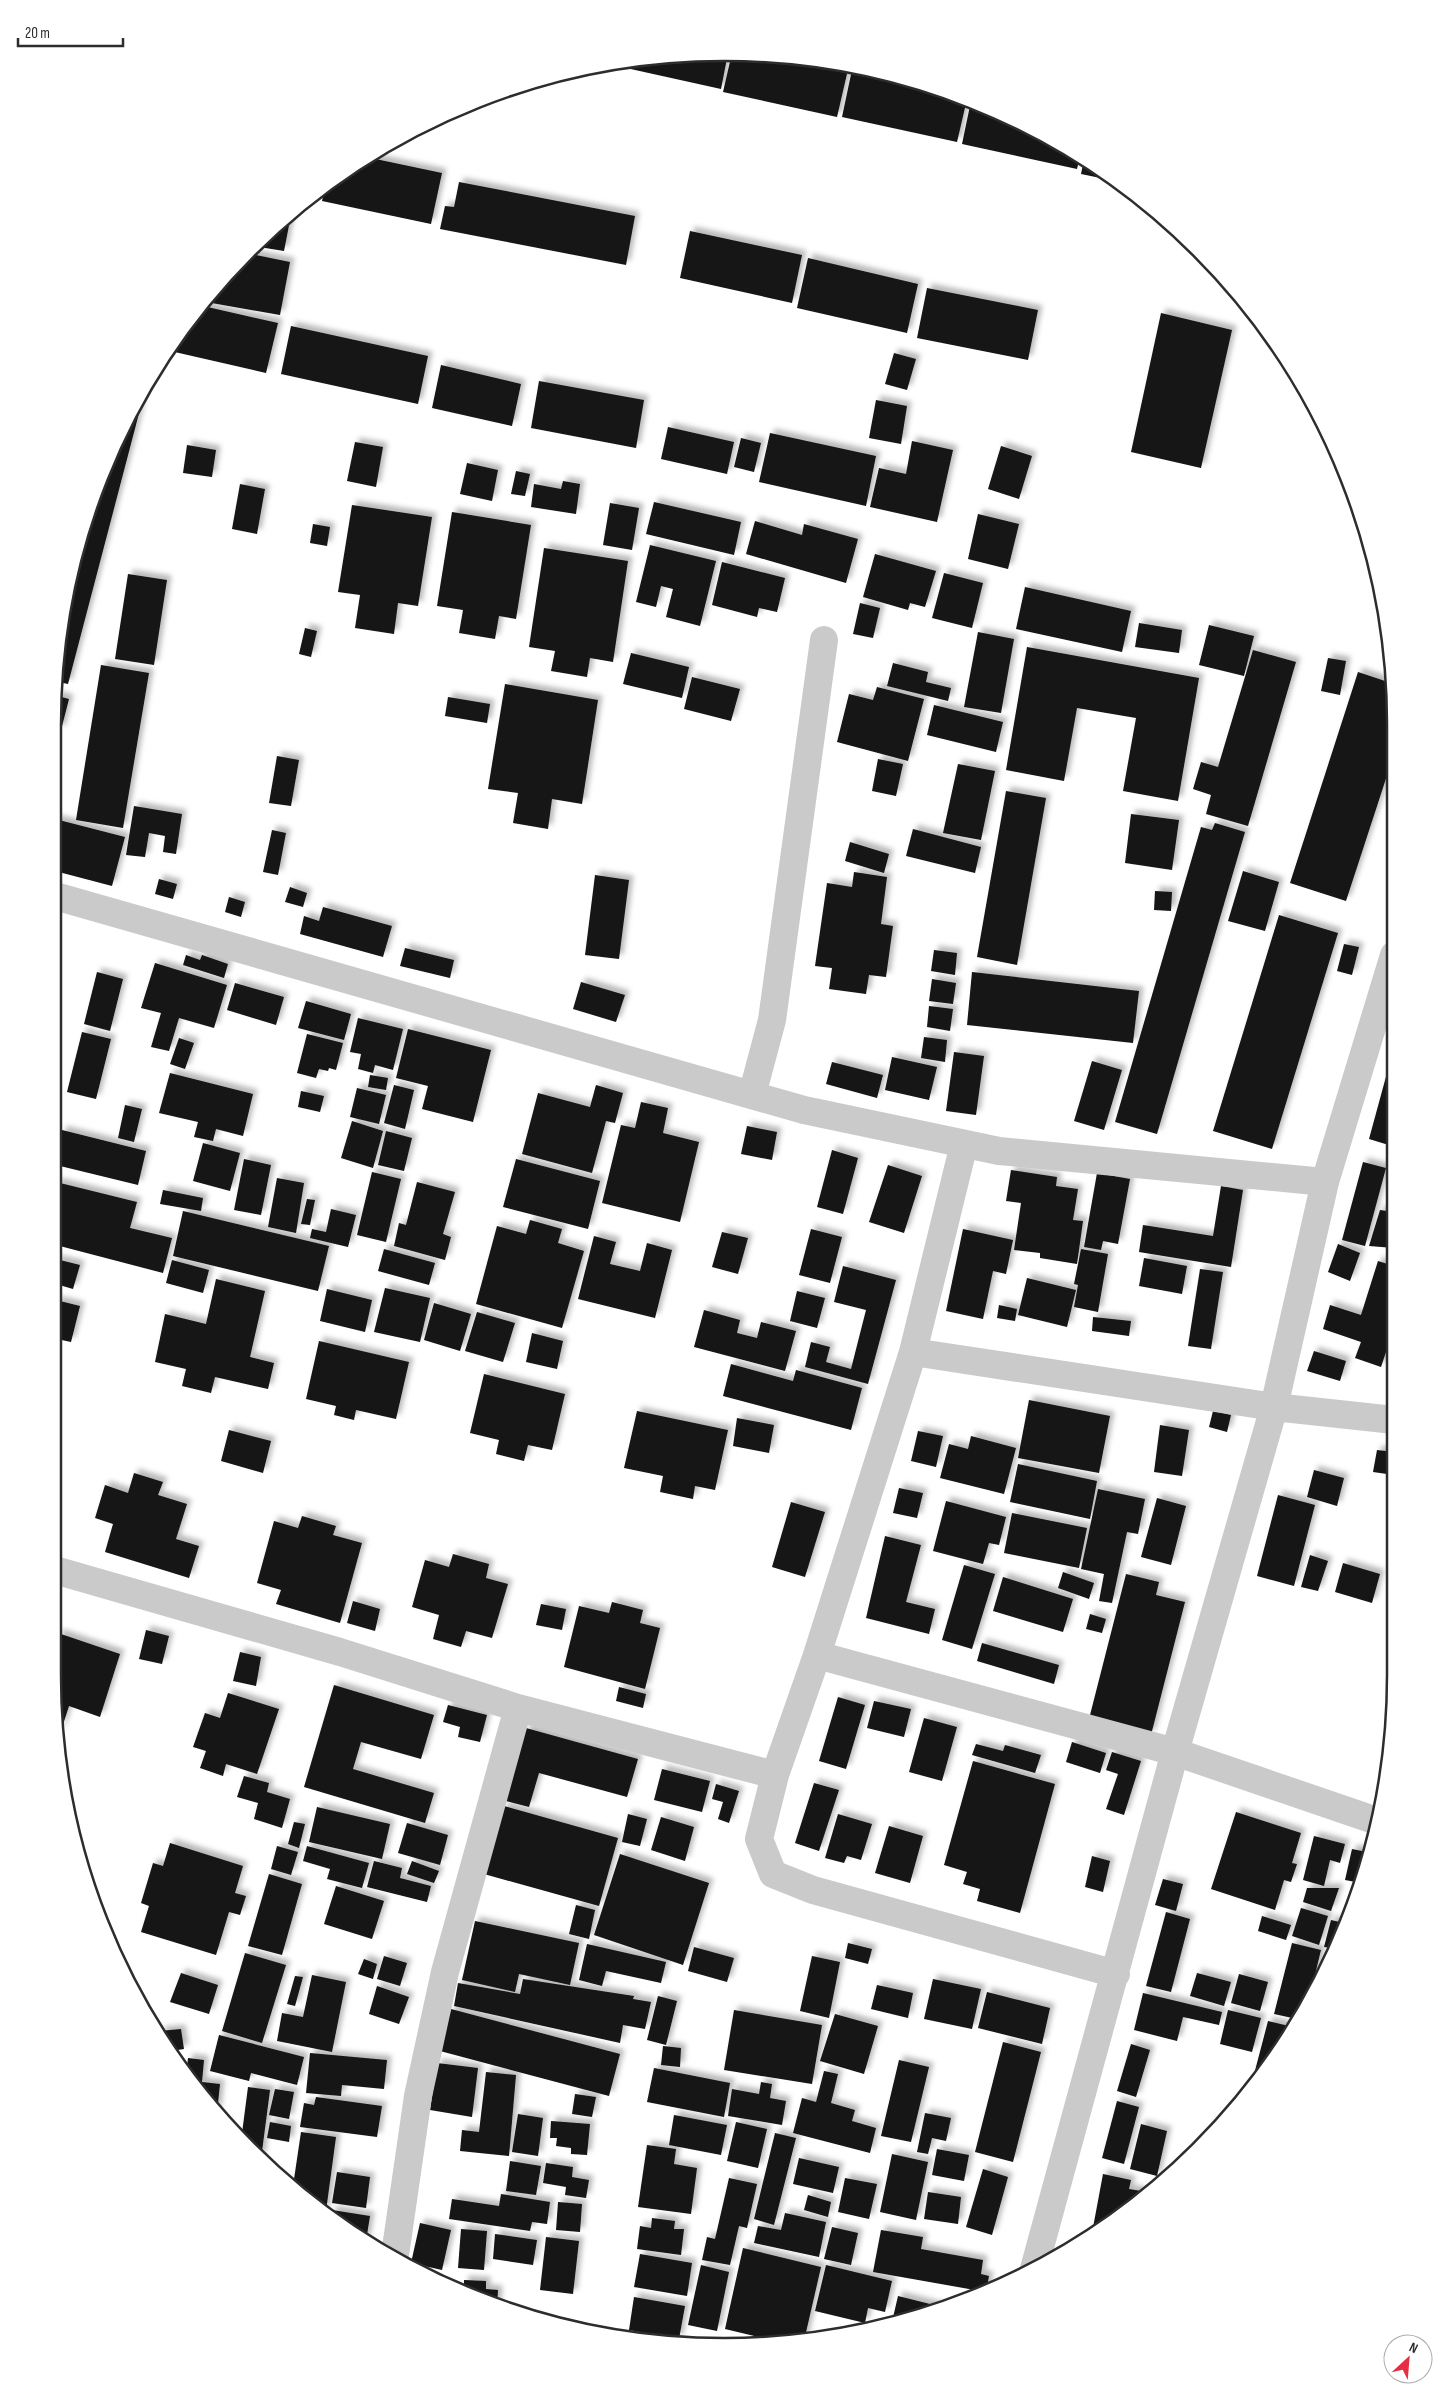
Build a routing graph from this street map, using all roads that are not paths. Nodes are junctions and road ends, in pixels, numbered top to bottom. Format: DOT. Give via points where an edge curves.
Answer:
graph roads {
  1 [pos="824,640"];
  2 [pos="61,898"];
  3 [pos="1387,978"];
  4 [pos="752,1095"];
  5 [pos="964,1144"];
  6 [pos="1325,1182"];
  7 [pos="913,1352"];
  8 [pos="1274,1407"];
  9 [pos="1387,1419"];
  10 [pos="61,1572"];
  11 [pos="816,1655"];
  12 [pos="518,1708"];
  13 [pos="1175,1752"];
  14 [pos="775,1775"];
  15 [pos="1371,1819"];
  16 [pos="1116,1974"];
  17 [pos="396,2250"];
  18 [pos="1037,2259"];
  1 -- 4 [label="street" via="772,1020"];
  2 -- 4 [label="street"];
  3 -- 6 [label="street"];
  4 -- 5 [label="street" via="804,1110"];
  5 -- 6 [label="street" via="999,1151"];
  5 -- 7 [label="street"];
  6 -- 8 [label="street"];
  7 -- 8 [label="street"];
  7 -- 11 [label="street"];
  8 -- 9 [label="street"];
  8 -- 13 [label="street"];
  10 -- 12 [label="street" via="340,1652"];
  11 -- 13 [label="street"];
  11 -- 14 [label="street"];
  12 -- 14 [label="street"];
  12 -- 17 [label="street" via="444,1972 418,2096"];
  13 -- 15 [label="street"];
  13 -- 16 [label="street"];
  14 -- 16 [label="street" via="759,1839 773,1874 813,1890"];
  16 -- 18 [label="street"];
}
